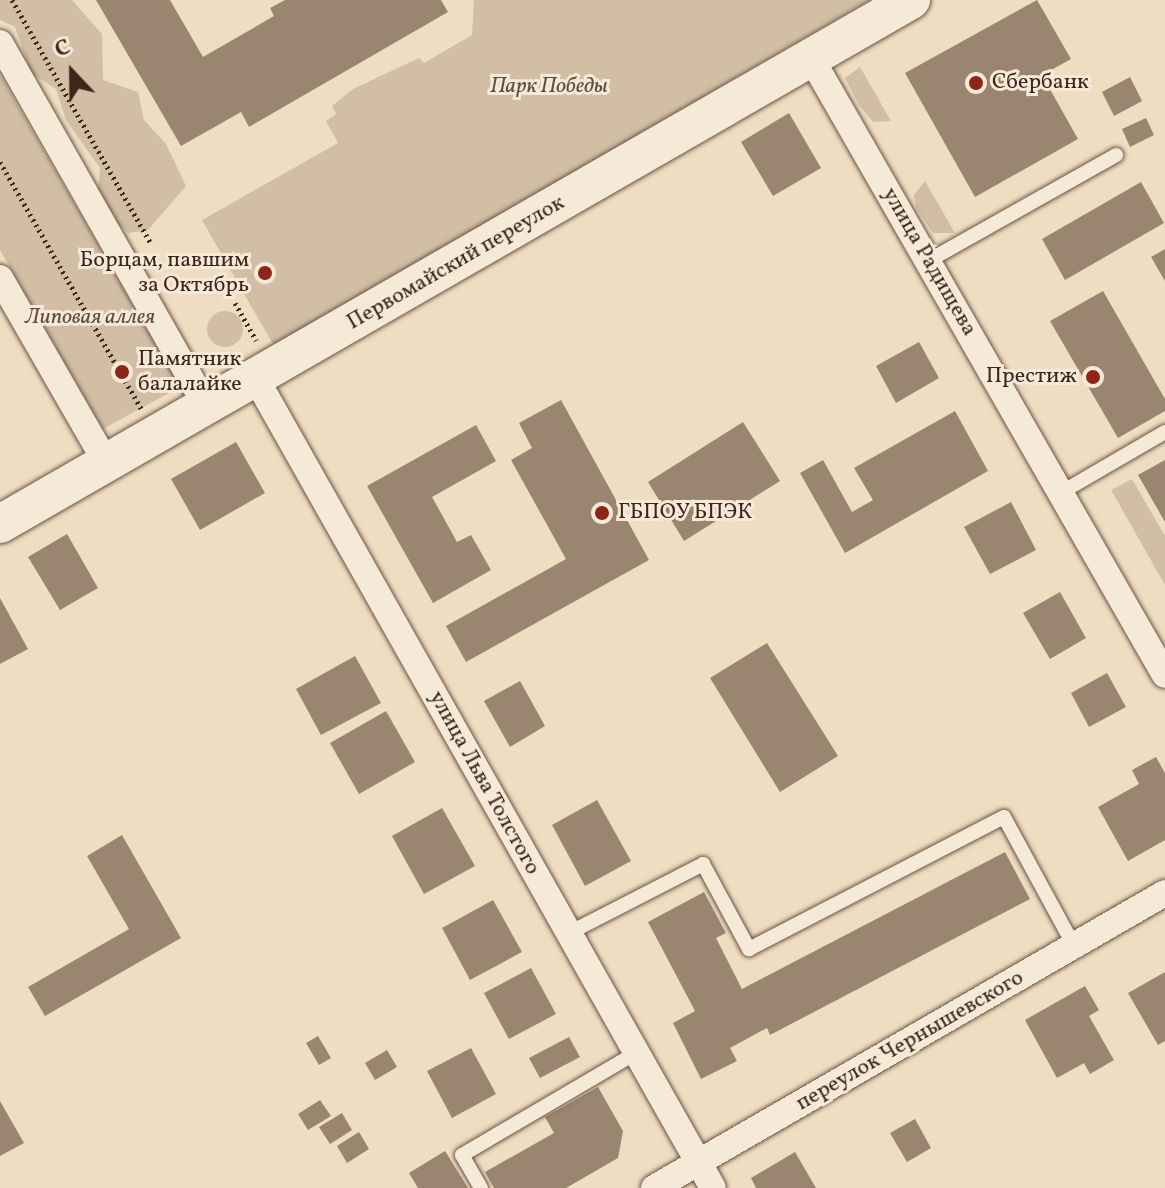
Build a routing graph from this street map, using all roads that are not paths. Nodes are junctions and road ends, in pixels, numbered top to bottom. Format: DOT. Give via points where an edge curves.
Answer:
graph roads {
  1 [pos="911,0"];
  2 [pos="0,43"];
  3 [pos="811,58"];
  4 [pos="1116,155"];
  5 [pos="928,261"];
  6 [pos="0,278"];
  7 [pos="255,377"];
  8 [pos="206,405"];
  9 [pos="1165,432"];
  10 [pos="106,462"];
  11 [pos="1062,492"];
  12 [pos="0,524"];
  13 [pos="1165,675"];
  14 [pos="1165,893"];
  15 [pos="569,933"];
  16 [pos="1074,946"];
  17 [pos="636,1053"];
  18 [pos="698,1163"];
  19 [pos="481,1188"];
  20 [pos="654,1188"];
  21 [pos="713,1188"];
  1 -- 3 [label="street, Первомайский переулок"];
  2 -- 8 [label="street"];
  3 -- 5 [label="street, улица Радищева"];
  3 -- 7 [label="street, Первомайский переулок"];
  4 -- 5 [label="lane"];
  5 -- 11 [label="street, улица Радищева"];
  6 -- 10 [label="street"];
  7 -- 8 [label="street, Первомайский переулок"];
  7 -- 15 [label="street, улица Льва Толстого"];
  8 -- 10 [label="street, Первомайский переулок"];
  9 -- 11 [label="lane"];
  10 -- 12 [label="street, Первомайский переулок"];
  11 -- 13 [label="street, улица Радищева"];
  14 -- 16 [label="street, переулок Чернышевского"];
  15 -- 16 [label="lane" via="703,864 749,949 1004,817"];
  15 -- 17 [label="street, улица Льва Толстого"];
  16 -- 18 [label="street, переулок Чернышевского"];
  17 -- 18 [label="street, улица Льва Толстого"];
  17 -- 19 [label="lane" via="462,1155"];
  18 -- 20 [label="street, переулок Чернышевского"];
  18 -- 21 [label="street, улица Льва Толстого"];
}
